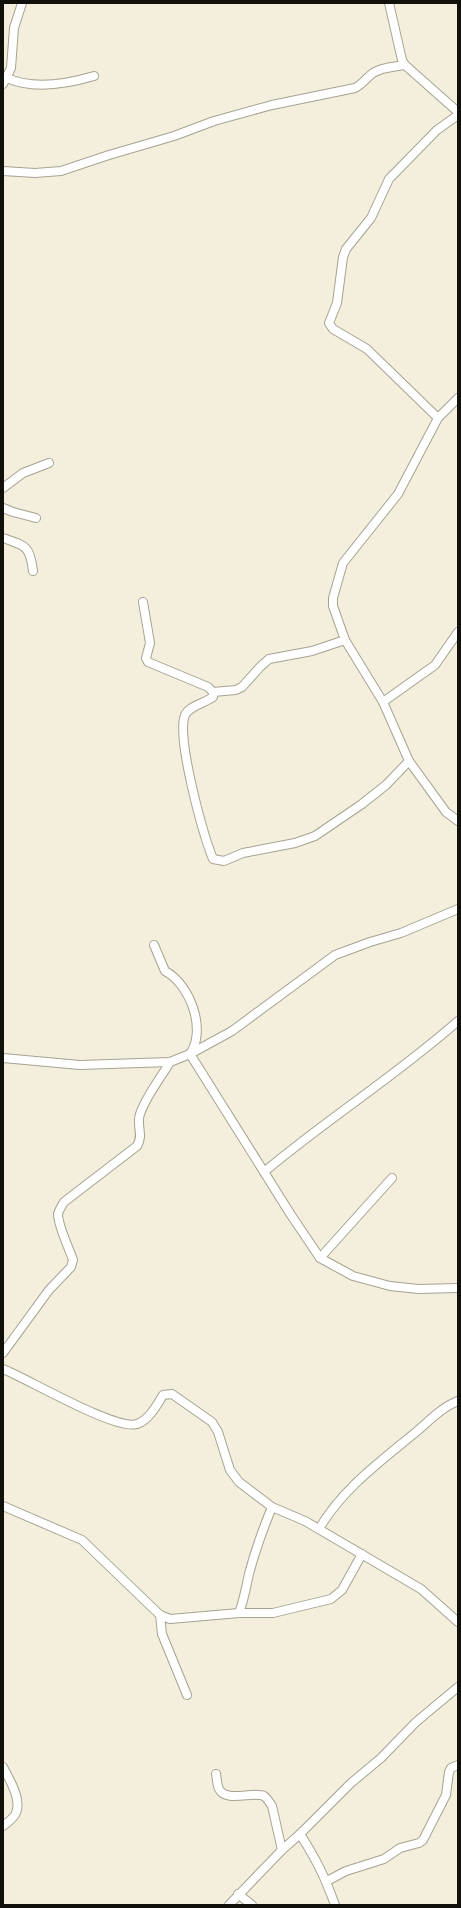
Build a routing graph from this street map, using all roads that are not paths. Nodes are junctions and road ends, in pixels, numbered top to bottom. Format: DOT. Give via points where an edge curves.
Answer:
graph roads {
  1 [pos="22,3"];
  2 [pos="389,3"];
  3 [pos="405,65"];
  4 [pos="94,76"];
  5 [pos="5,81"];
  6 [pos="458,113"];
  7 [pos="3,171"];
  8 [pos="458,398"];
  9 [pos="438,418"];
  10 [pos="49,463"];
  11 [pos="3,488"];
  12 [pos="3,508"];
  13 [pos="36,518"];
  14 [pos="3,538"];
  15 [pos="33,571"];
  16 [pos="143,602"];
  17 [pos="458,632"];
  18 [pos="345,640"];
  19 [pos="213,692"];
  20 [pos="383,702"];
  21 [pos="409,761"];
  22 [pos="458,822"];
  23 [pos="458,909"];
  24 [pos="154,945"];
  25 [pos="458,1021"];
  26 [pos="190,1054"];
  27 [pos="3,1058"];
  28 [pos="170,1062"];
  29 [pos="264,1172"];
  30 [pos="392,1178"];
  31 [pos="320,1258"];
  32 [pos="458,1288"];
  33 [pos="3,1353"];
  34 [pos="3,1369"];
  35 [pos="458,1401"];
  36 [pos="3,1506"];
  37 [pos="272,1507"];
  38 [pos="319,1529"];
  39 [pos="362,1554"];
  40 [pos="239,1613"];
  41 [pos="160,1615"];
  42 [pos="458,1622"];
  43 [pos="458,1687"];
  44 [pos="187,1695"];
  45 [pos="458,1765"];
  46 [pos="3,1767"];
  47 [pos="216,1774"];
  48 [pos="3,1826"];
  49 [pos="300,1834"];
  50 [pos="282,1850"];
  51 [pos="327,1881"];
  52 [pos="238,1894"];
  53 [pos="229,1905"];
  54 [pos="252,1905"];
  55 [pos="335,1905"];
  1 -- 5 [label="street" via="15,22 11,68"];
  2 -- 3 [label="street"];
  3 -- 6 [label="street"];
  3 -- 7 [label="street" via="382,69 355,88 272,105 214,121 76,168 35,173"];
  4 -- 5 [label="street" via="72,83 27,84"];
  6 -- 9 [label="street" via="437,130 389,179 371,218 346,249 337,302 329,323 333,329 372,354"];
  8 -- 9 [label="street"];
  9 -- 18 [label="street" via="398,494 343,563 333,606"];
  10 -- 11 [label="street" via="23,473"];
  12 -- 13 [label="street"];
  14 -- 15 [label="street" via="22,545 29,551"];
  16 -- 19 [label="street" via="150,643 146,658 148,662 208,687"];
  17 -- 20 [label="street" via="435,665"];
  18 -- 19 [label="street" via="312,651 269,659 242,687"];
  18 -- 20 [label="street"];
  19 -- 21 [label="street" via="213,697 190,709 185,715 184,726 188,772 206,842 213,859 224,860 316,836 380,790"];
  20 -- 21 [label="street"];
  21 -- 22 [label="street" via="446,812"];
  23 -- 26 [label="street" via="401,933 335,956 232,1031"];
  24 -- 26 [label="street" via="165,971 184,988 192,1003 197,1036 196,1046"];
  25 -- 29 [label="street"];
  26 -- 28 [label="street"];
  26 -- 29 [label="street"];
  27 -- 28 [label="street" via="80,1065"];
  28 -- 33 [label="street" via="139,1116 141,1141 64,1202 59,1210 60,1223 73,1260 71,1267 49,1290"];
  29 -- 31 [label="street"];
  30 -- 31 [label="street"];
  31 -- 32 [label="street" via="353,1276 390,1286 418,1289"];
  34 -- 37 [label="street" via="127,1426 144,1421 163,1395 172,1394 212,1422 218,1432 230,1470 239,1482"];
  35 -- 38 [label="street" via="443,1410 364,1476 329,1511"];
  36 -- 41 [label="street" via="82,1540"];
  37 -- 38 [label="street"];
  37 -- 40 [label="street" via="259,1541"];
  38 -- 39 [label="street"];
  39 -- 40 [label="street" via="342,1590 331,1599 273,1613"];
  39 -- 42 [label="street" via="422,1589"];
  40 -- 41 [label="street" via="170,1619"];
  41 -- 44 [label="street" via="162,1634"];
  43 -- 49 [label="street" via="416,1722"];
  45 -- 51 [label="street" via="449,1772 446,1795 419,1843 400,1848 384,1859 346,1871"];
  46 -- 48 [label="street" via="15,1792 18,1808 16,1814"];
  47 -- 50 [label="street" via="220,1791 226,1795 256,1795 264,1796 268,1800 272,1806"];
  49 -- 50 [label="street"];
  49 -- 51 [label="street"];
  50 -- 52 [label="street"];
  51 -- 55 [label="street"];
  52 -- 53 [label="street"];
  52 -- 54 [label="street"];
}
